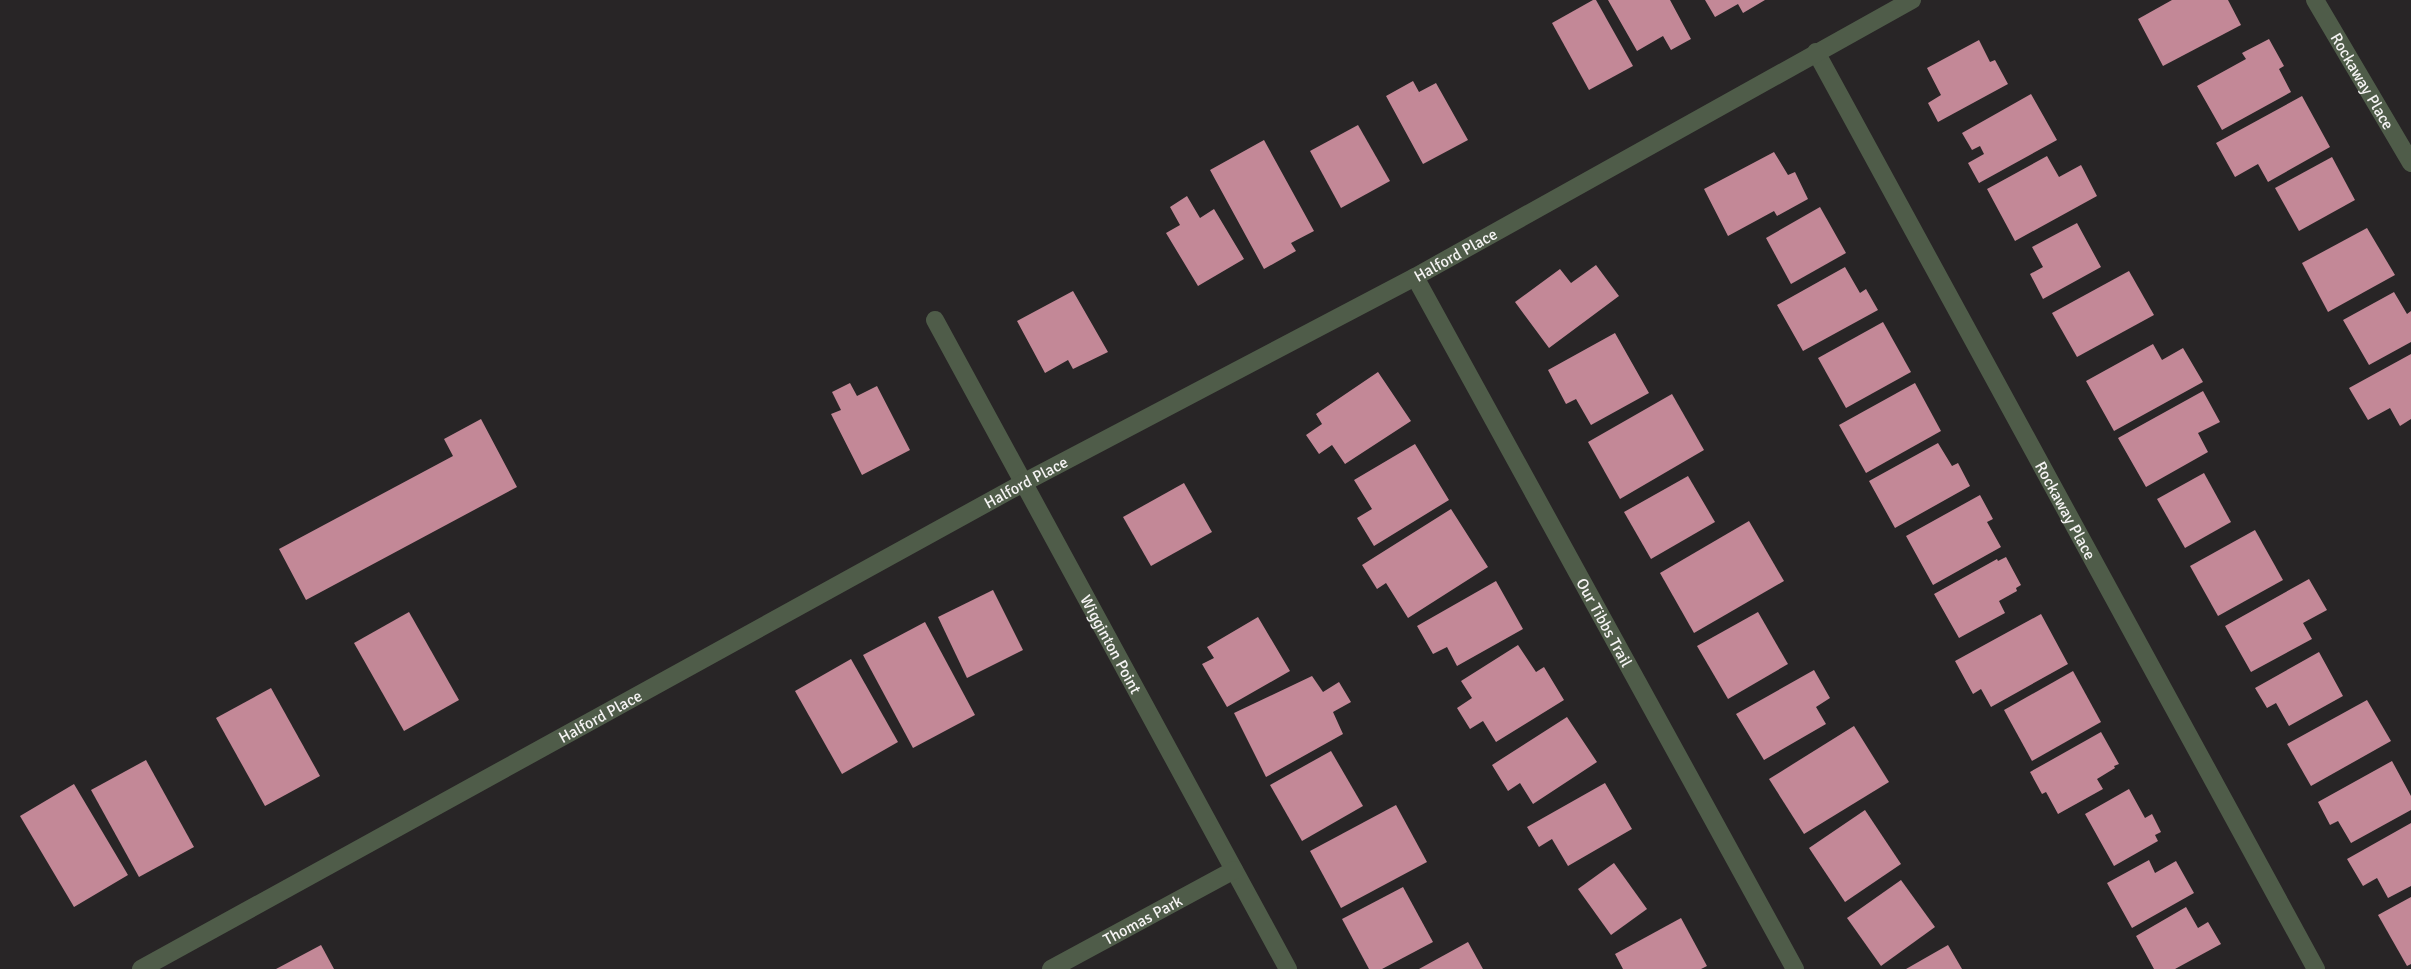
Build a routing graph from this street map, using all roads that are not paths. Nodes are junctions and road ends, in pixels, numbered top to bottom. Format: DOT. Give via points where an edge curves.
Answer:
graph roads {
  1 [pos="1912,0"];
  2 [pos="2315,0"];
  3 [pos="1816,52"];
  4 [pos="2411,163"];
  5 [pos="1415,277"];
  6 [pos="935,320"];
  7 [pos="1023,483"];
  8 [pos="1234,870"];
  9 [pos="141,969"];
  10 [pos="1051,969"];
  11 [pos="1288,969"];
  12 [pos="1794,969"];
  13 [pos="2316,969"];
  1 -- 3 [label="street, Halford Place"];
  2 -- 4 [label="street, Rockaway Place"];
  3 -- 5 [label="street, Halford Place"];
  3 -- 13 [label="street, Rockaway Place"];
  5 -- 7 [label="street, Halford Place"];
  5 -- 12 [label="street, Our Tibbs Trail"];
  6 -- 7 [label="street, Wigginton Point"];
  7 -- 8 [label="street, Wigginton Point"];
  7 -- 9 [label="street, Halford Place"];
  8 -- 10 [label="street, Thomas Park"];
  8 -- 11 [label="street, Wigginton Point"];
}
